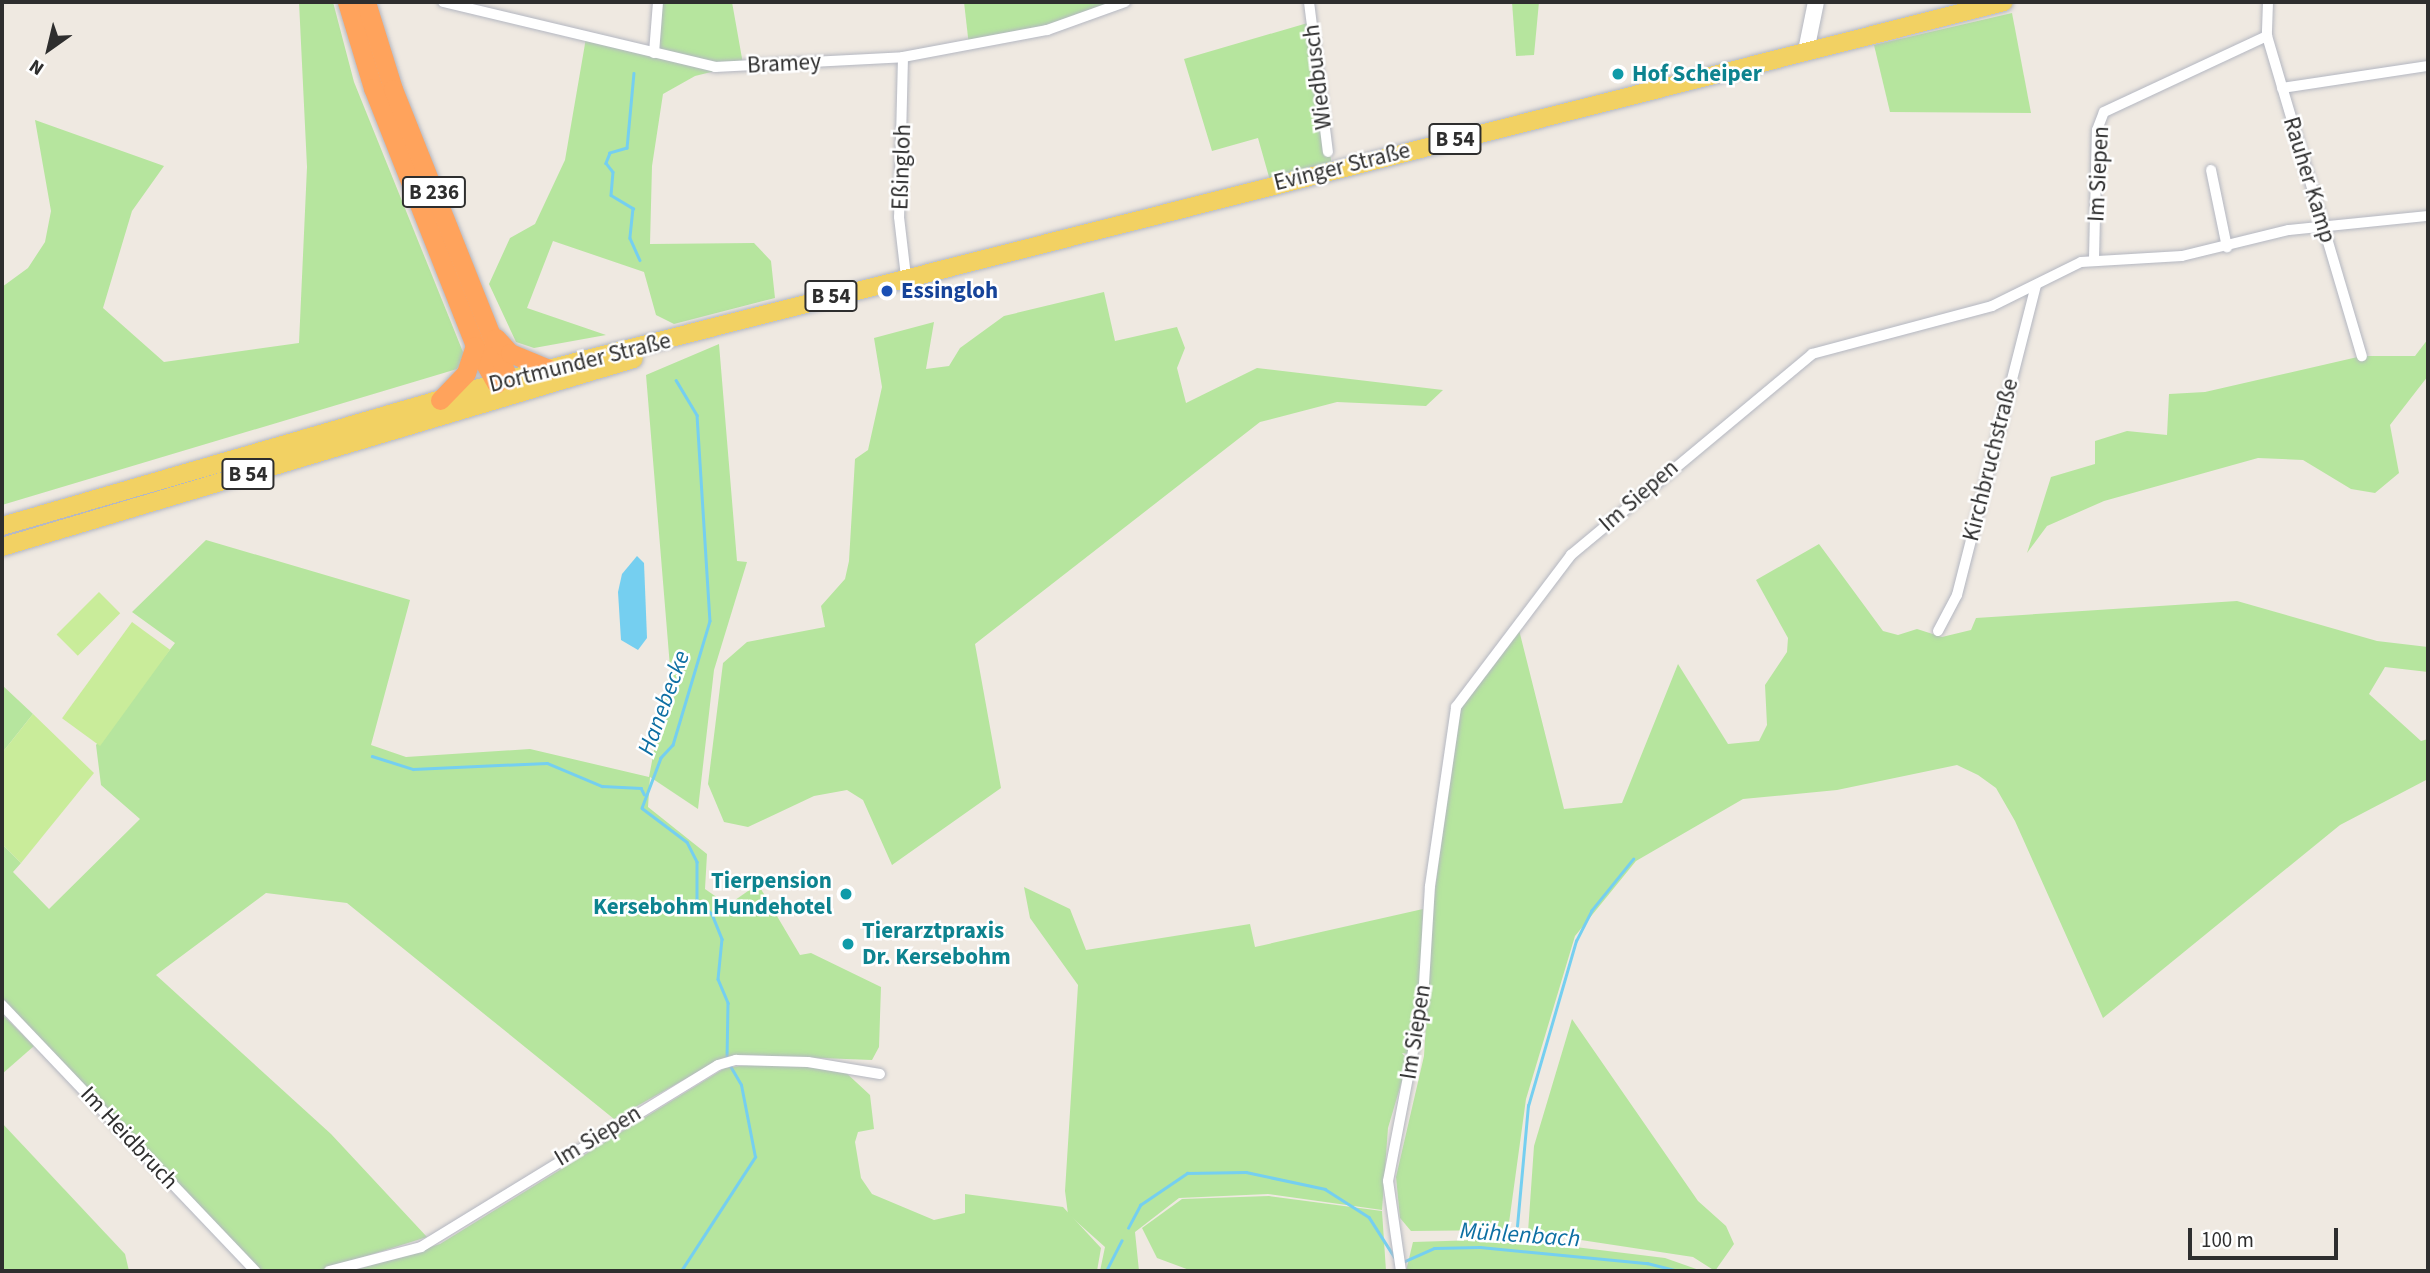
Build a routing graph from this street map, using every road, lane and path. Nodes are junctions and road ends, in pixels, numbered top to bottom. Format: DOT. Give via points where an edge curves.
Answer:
graph roads {
  1 [pos="347,2"];
  2 [pos="366,2"];
  3 [pos="443,2"];
  4 [pos="658,2"];
  5 [pos="1125,2"];
  6 [pos="1309,2"];
  7 [pos="1816,2"];
  8 [pos="2004,2"];
  9 [pos="2268,2"];
  10 [pos="2267,36"];
  11 [pos="1806,51"];
  12 [pos="654,53"];
  13 [pos="903,57"];
  14 [pos="2428,66"];
  15 [pos="2282,88"];
  16 [pos="1328,152"];
  17 [pos="2211,170"];
  18 [pos="2428,216"];
  19 [pos="2323,227"];
  20 [pos="2227,247"];
  21 [pos="2094,259"];
  22 [pos="906,277"];
  23 [pos="2036,285"];
  24 [pos="494,336"];
  25 [pos="682,338"];
  26 [pos="475,346"];
  27 [pos="2362,356"];
  28 [pos="549,369"];
  29 [pos="503,391"];
  30 [pos="440,400"];
  31 [pos="2,526"];
  32 [pos="2,547"];
  33 [pos="1938,631"];
  34 [pos="2,1005"];
  35 [pos="880,1074"];
  36 [pos="1400,1266"];
  37 [pos="254,1271"];
  38 [pos="329,1271"];
  1 -- 26 [label="highway, B 236" via="373,88"];
  2 -- 24 [label="highway, B 236" via="401,111"];
  3 -- 12 [label="street, Bramey"];
  4 -- 12 [label="street"];
  5 -- 13 [label="street, Bramey" via="1047,30"];
  6 -- 16 [label="street, Wiedbusch"];
  7 -- 11 [label="street"];
  8 -- 11 [label="main road, Evinger Straße / B 54"];
  9 -- 10 [label="street, Rauher Kamp"];
  10 -- 15 [label="street, Rauher Kamp"];
  10 -- 21 [label="street, Im Siepen" via="2104,112 2097,130"];
  11 -- 22 [label="main road, Evinger Straße / B 54"];
  12 -- 13 [label="street, Bramey" via="715,67"];
  13 -- 22 [label="street, Eßingloh" via="899,217"];
  14 -- 15 [label="street"];
  15 -- 19 [label="street, Rauher Kamp"];
  17 -- 20 [label="street"];
  18 -- 19 [label="street"];
  19 -- 20 [label="street"];
  19 -- 27 [label="street, Rauher Kamp"];
  20 -- 21 [label="street" via="2182,256"];
  21 -- 23 [label="street, Im Siepen"];
  22 -- 25 [label="main road, Evinger Straße / B 54"];
  23 -- 33 [label="street, Kirchbruchstraße" via="1957,595"];
  23 -- 36 [label="street, Im Siepen" via="1992,306 1812,354 1784,372 1571,555 1461,693 1430,886 1416,1049 1388,1181"];
  24 -- 28 [label="highway" via="510,353"];
  24 -- 29 [label="highway, B 236"];
  25 -- 28 [label="main road, Dortmunder Straße / B 54"];
  25 -- 29 [label="main road, Dortmunder Straße / B 54"];
  26 -- 29 [label="highway, B 236"];
  26 -- 30 [label="highway" via="466,373"];
  28 -- 29 [label="main road, Dortmunder Straße / B 54"];
  29 -- 30 [label="main road, Dortmunder Straße / B 54"];
  29 -- 32 [label="main road, Dortmunder Straße / B 54"];
  30 -- 31 [label="main road, Dortmunder Straße / B 54"];
  34 -- 37 [label="street, Im Heidbruch"];
  35 -- 38 [label="street, Im Siepen" via="808,1062 736,1060 718,1065 421,1247"];
}
